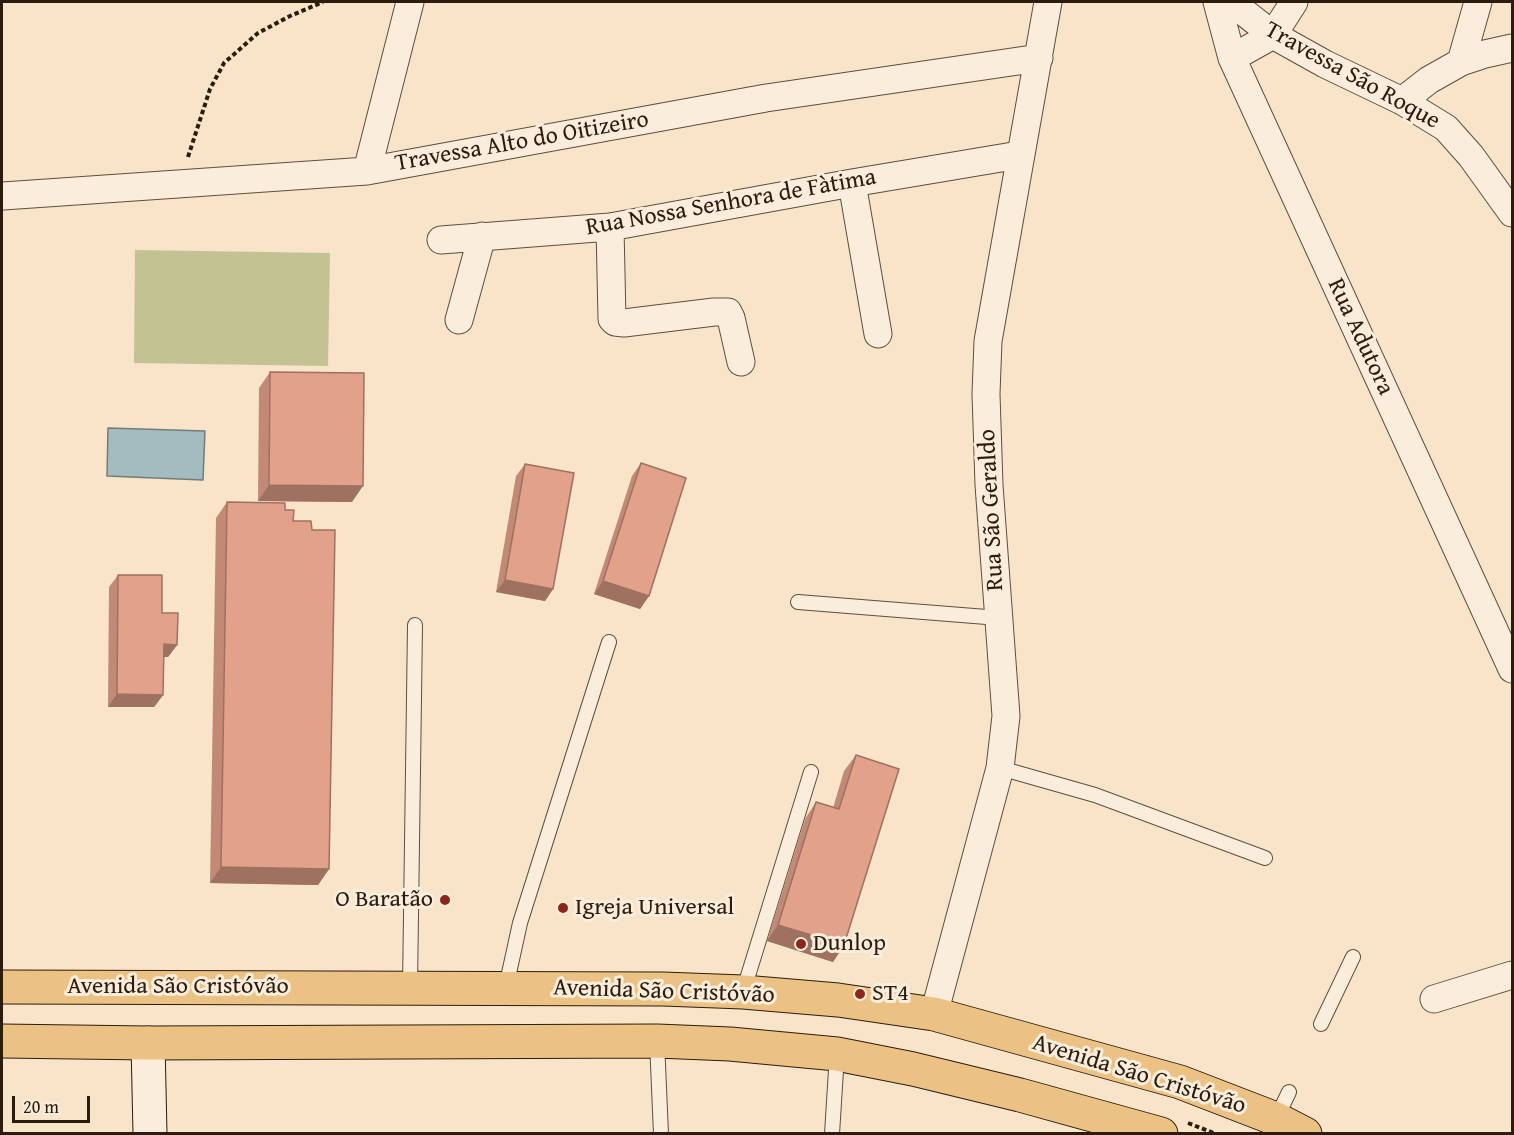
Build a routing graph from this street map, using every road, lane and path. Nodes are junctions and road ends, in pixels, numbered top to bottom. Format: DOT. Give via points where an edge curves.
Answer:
graph roads {
  1 [pos="323,2"];
  2 [pos="410,2"];
  3 [pos="1048,2"];
  4 [pos="1217,2"];
  5 [pos="1231,2"];
  6 [pos="1294,2"];
  7 [pos="1478,2"];
  8 [pos="1273,35"];
  9 [pos="1512,48"];
  10 [pos="1039,58"];
  11 [pos="1232,58"];
  12 [pos="1461,62"];
  13 [pos="1402,101"];
  14 [pos="1020,155"];
  15 [pos="367,171"];
  16 [pos="186,183"];
  17 [pos="852,183"];
  18 [pos="3,196"];
  19 [pos="1512,213"];
  20 [pos="610,227"];
  21 [pos="482,236"];
  22 [pos="441,240"];
  23 [pos="459,320"];
  24 [pos="878,334"];
  25 [pos="741,362"];
  26 [pos="798,602"];
  27 [pos="999,618"];
  28 [pos="415,625"];
  29 [pos="609,642"];
  30 [pos="1512,669"];
  31 [pos="1000,768"];
  32 [pos="811,772"];
  33 [pos="1265,858"];
  34 [pos="1353,957"];
  35 [pos="1512,975"];
  36 [pos="2,987"];
  37 [pos="410,987"];
  38 [pos="506,987"];
  39 [pos="742,992"];
  40 [pos="1434,999"];
  41 [pos="934,1014"];
  42 [pos="1321,1024"];
  43 [pos="2,1041"];
  44 [pos="657,1041"];
  45 [pos="148,1043"];
  46 [pos="837,1054"];
  47 [pos="150,1134"];
  48 [pos="661,1134"];
  49 [pos="832,1134"];
  50 [pos="1161,1134"];
  51 [pos="1305,1134"];
  1 -- 16 [label="path" via="258,33 224,63 210,89 195,135 186,166"];
  2 -- 15 [label="street"];
  3 -- 10 [label="street, Rua São Geraldo"];
  4 -- 11 [label="street, Rua Adutora"];
  5 -- 8 [label="street, Travessa São Roque"];
  6 -- 8 [label="street"];
  7 -- 12 [label="street"];
  8 -- 11 [label="street"];
  8 -- 13 [label="street, Travessa São Roque"];
  9 -- 12 [label="street"];
  10 -- 14 [label="street, Rua São Geraldo"];
  10 -- 15 [label="street, Travessa Alto do Oitizeiro" via="766,98"];
  11 -- 30 [label="street, Rua Adutora"];
  12 -- 13 [label="street"];
  13 -- 19 [label="street, Travessa São Roque" via="1446,128"];
  14 -- 17 [label="street, Rua Nossa Senhora de Fàtima"];
  14 -- 27 [label="street, Rua São Geraldo" via="988,341 989,485"];
  15 -- 16 [label="street, Travessa Alto do Oitizeiro"];
  16 -- 18 [label="street, Travessa Alto do Oitizeiro"];
  17 -- 20 [label="street, Rua Nossa Senhora de Fàtima"];
  17 -- 24 [label="street"];
  20 -- 21 [label="street, Rua Nossa Senhora de Fàtima"];
  20 -- 25 [label="street" via="612,319 624,323 728,312"];
  21 -- 22 [label="street, Rua Nossa Senhora de Fàtima"];
  21 -- 23 [label="street"];
  26 -- 27 [label="lane"];
  27 -- 31 [label="street, Rua São Geraldo" via="1006,716"];
  28 -- 37 [label="lane"];
  29 -- 38 [label="lane" via="520,923"];
  31 -- 33 [label="lane" via="1095,795"];
  31 -- 41 [label="street, Rua São Geraldo"];
  32 -- 39 [label="lane"];
  34 -- 42 [label="lane"];
  35 -- 40 [label="street"];
  36 -- 37 [label="main road, Avenida São Cristóvão"];
  37 -- 38 [label="main road, Avenida São Cristóvão"];
  38 -- 39 [label="main road, Avenida São Cristóvão"];
  39 -- 41 [label="main road, Avenida São Cristóvão"];
  41 -- 51 [label="main road, Avenida São Cristóvão" via="1180,1082 1282,1105"];
  43 -- 45 [label="main road, Avenida São Cristóvão"];
  44 -- 45 [label="main road, Avenida São Cristóvão"];
  44 -- 46 [label="main road, Avenida São Cristóvão"];
  44 -- 48 [label="lane"];
  45 -- 47 [label="street"];
  46 -- 49 [label="lane"];
  46 -- 50 [label="main road, Avenida São Cristóvão" via="913,1069"];
}
